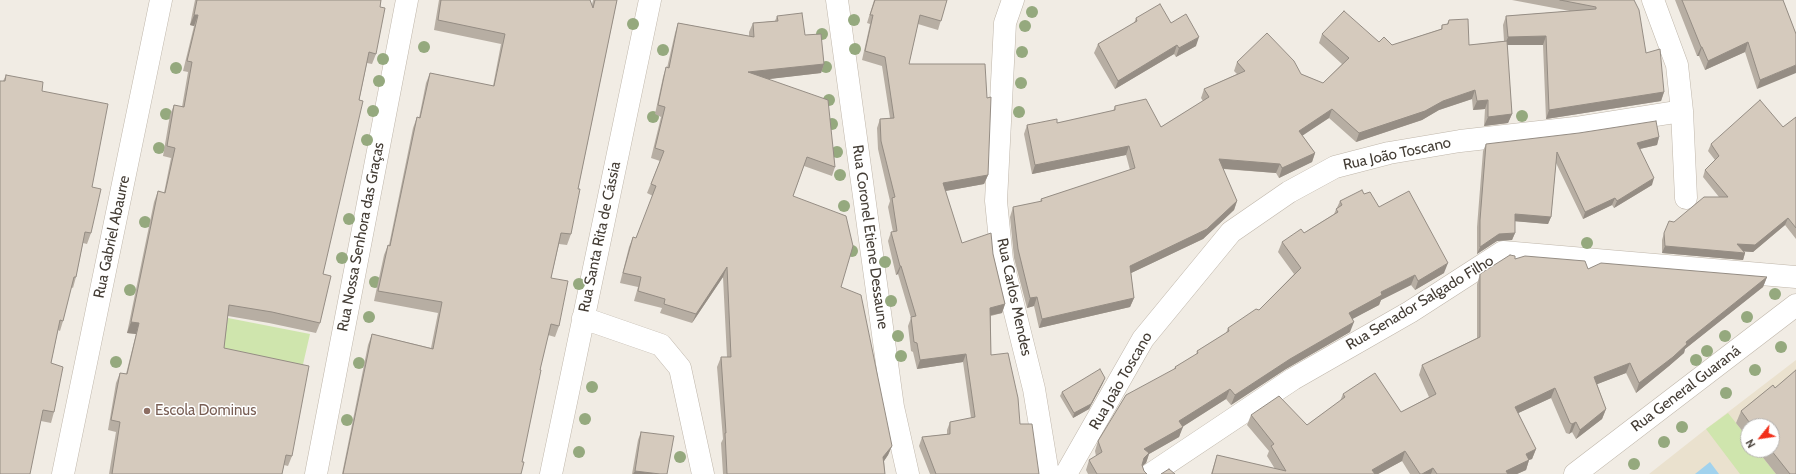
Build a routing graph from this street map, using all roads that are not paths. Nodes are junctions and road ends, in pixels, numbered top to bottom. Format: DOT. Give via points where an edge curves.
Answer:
graph roads {
  1 [pos="161,0"];
  2 [pos="407,0"];
  3 [pos="650,0"];
  4 [pos="654,0"];
  5 [pos="837,0"];
  6 [pos="1013,0"];
  7 [pos="1653,0"];
  8 [pos="1682,111"];
  9 [pos="1686,198"];
  10 [pos="1796,277"];
  11 [pos="1796,305"];
  12 [pos="583,318"];
  13 [pos="63,474"];
  14 [pos="316,474"];
  15 [pos="551,474"];
  16 [pos="703,474"];
  17 [pos="908,474"];
  18 [pos="1048,474"];
  19 [pos="1066,474"];
  20 [pos="1151,474"];
  21 [pos="1575,474"];
  1 -- 13 [label="street, Rua Gabriel Abaurre"];
  2 -- 14 [label="street, Rua Nossa Senhora das Graças"];
  3 -- 4 [label="street"];
  3 -- 12 [label="street, Rua Santa Rita de Cássia"];
  5 -- 17 [label="street, Rua Coronel Etiene Dessaune" via="893,407"];
  6 -- 18 [label="street, Rua Carlos Mendes" via="1005,24 996,201 1002,260 1034,389"];
  7 -- 8 [label="street" via="1678,65"];
  8 -- 9 [label="street"];
  8 -- 19 [label="street, Rua João Toscano" via="1389,153 1335,167 1289,192 1231,232 1143,339"];
  10 -- 20 [label="street, Rua Senador Salgado Filho" via="1504,252 1410,312 1293,379"];
  11 -- 21 [label="street, Rua General Guaraná"];
  12 -- 15 [label="street, Rua Santa Rita de Cássia"];
  12 -- 16 [label="street" via="661,345 680,368"];
}
